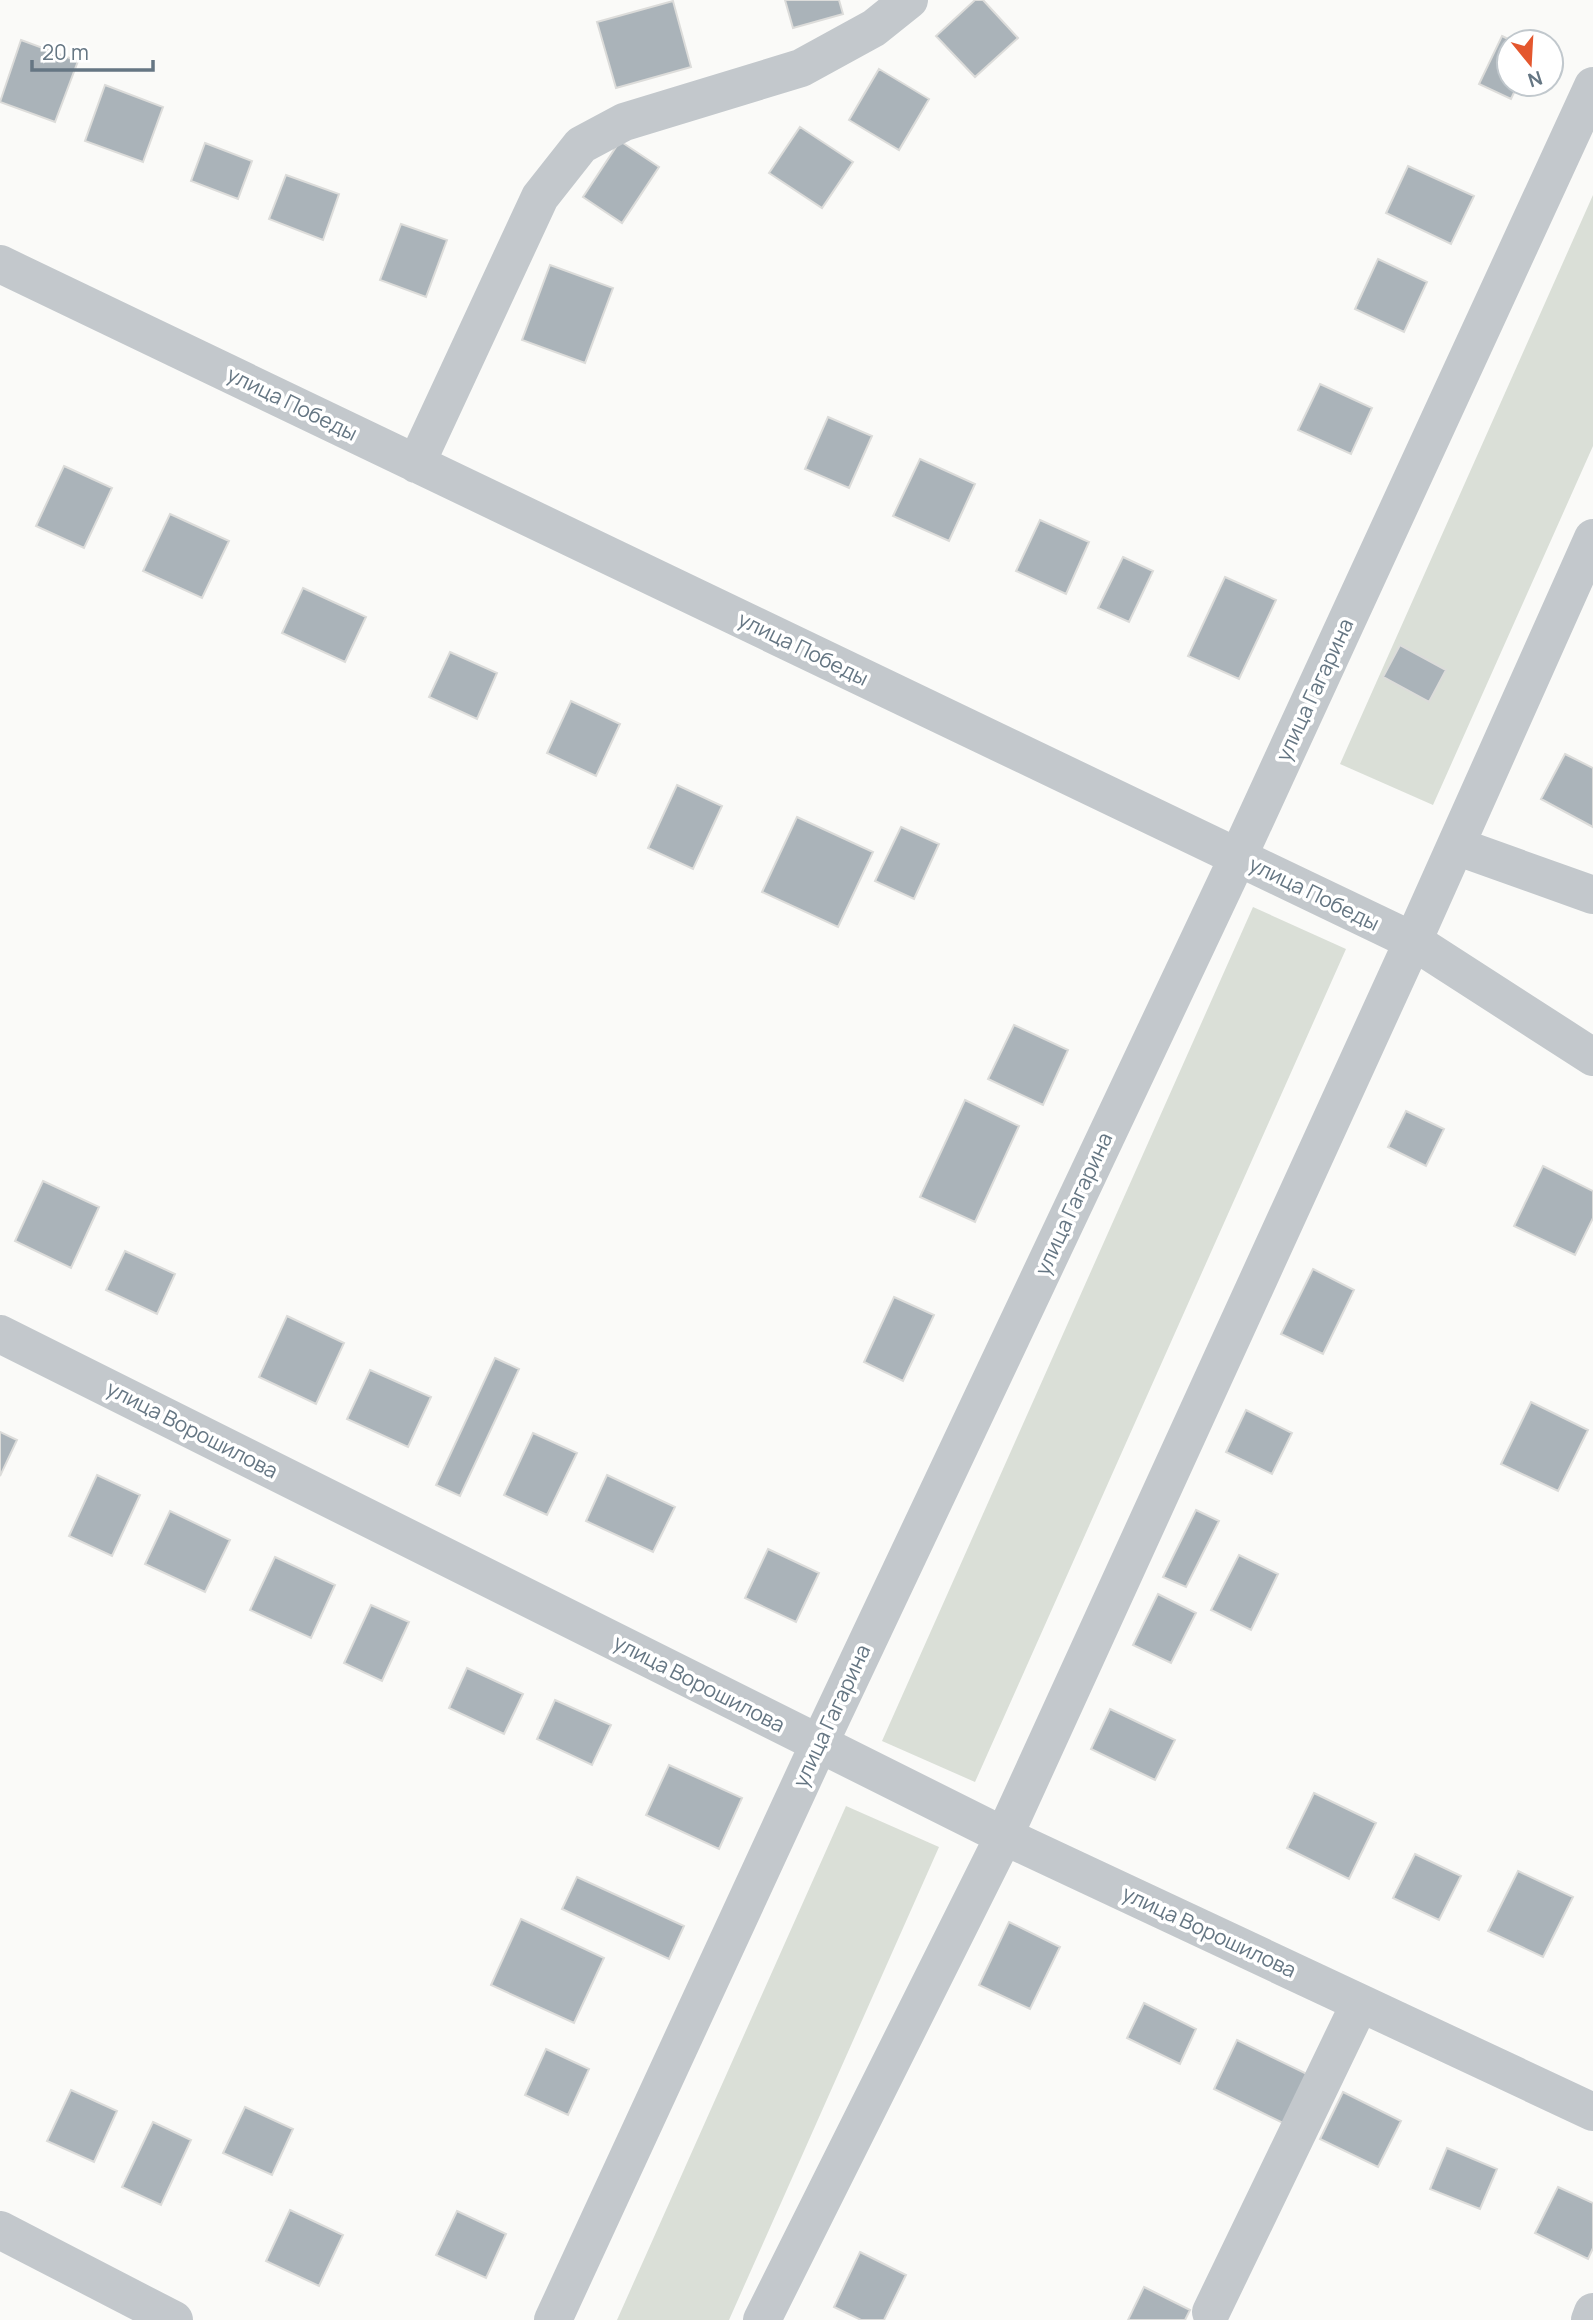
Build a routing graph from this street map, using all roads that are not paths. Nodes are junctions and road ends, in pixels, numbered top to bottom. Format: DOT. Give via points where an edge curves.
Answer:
graph roads {
  1 [pos="909,0"];
  2 [pos="1593,86"];
  3 [pos="0,264"];
  4 [pos="416,464"];
  5 [pos="1593,538"];
  6 [pos="1456,846"];
  7 [pos="1238,857"];
  8 [pos="1593,895"];
  9 [pos="1413,941"];
  10 [pos="1593,1057"];
  11 [pos="0,1334"];
  12 [pos="818,1744"];
  13 [pos="1004,1836"];
  14 [pos="1360,2003"];
  15 [pos="1593,2112"];
  16 [pos="0,2231"];
  17 [pos="1211,2312"];
  18 [pos="1593,2312"];
  19 [pos="174,2320"];
  20 [pos="553,2320"];
  21 [pos="762,2320"];
  22 [pos="1590,2320"];
  1 -- 4 [label="street" via="874,29 801,68 624,122 581,145 540,197"];
  2 -- 7 [label="street, улица Гагарина"];
  3 -- 4 [label="street, улица Победы"];
  4 -- 7 [label="street, улица Победы"];
  5 -- 6 [label="street"];
  6 -- 8 [label="street"];
  6 -- 9 [label="street"];
  7 -- 9 [label="street, улица Победы"];
  7 -- 12 [label="street, улица Гагарина"];
  9 -- 10 [label="street, улица Победы"];
  9 -- 13 [label="street"];
  11 -- 12 [label="street, улица Ворошилова"];
  12 -- 13 [label="street, улица Ворошилова"];
  12 -- 20 [label="street, улица Гагарина"];
  13 -- 14 [label="street, улица Ворошилова"];
  13 -- 21 [label="street"];
  14 -- 15 [label="street, улица Ворошилова"];
  14 -- 17 [label="street"];
  16 -- 19 [label="street"];
  18 -- 22 [label="street"];
}
